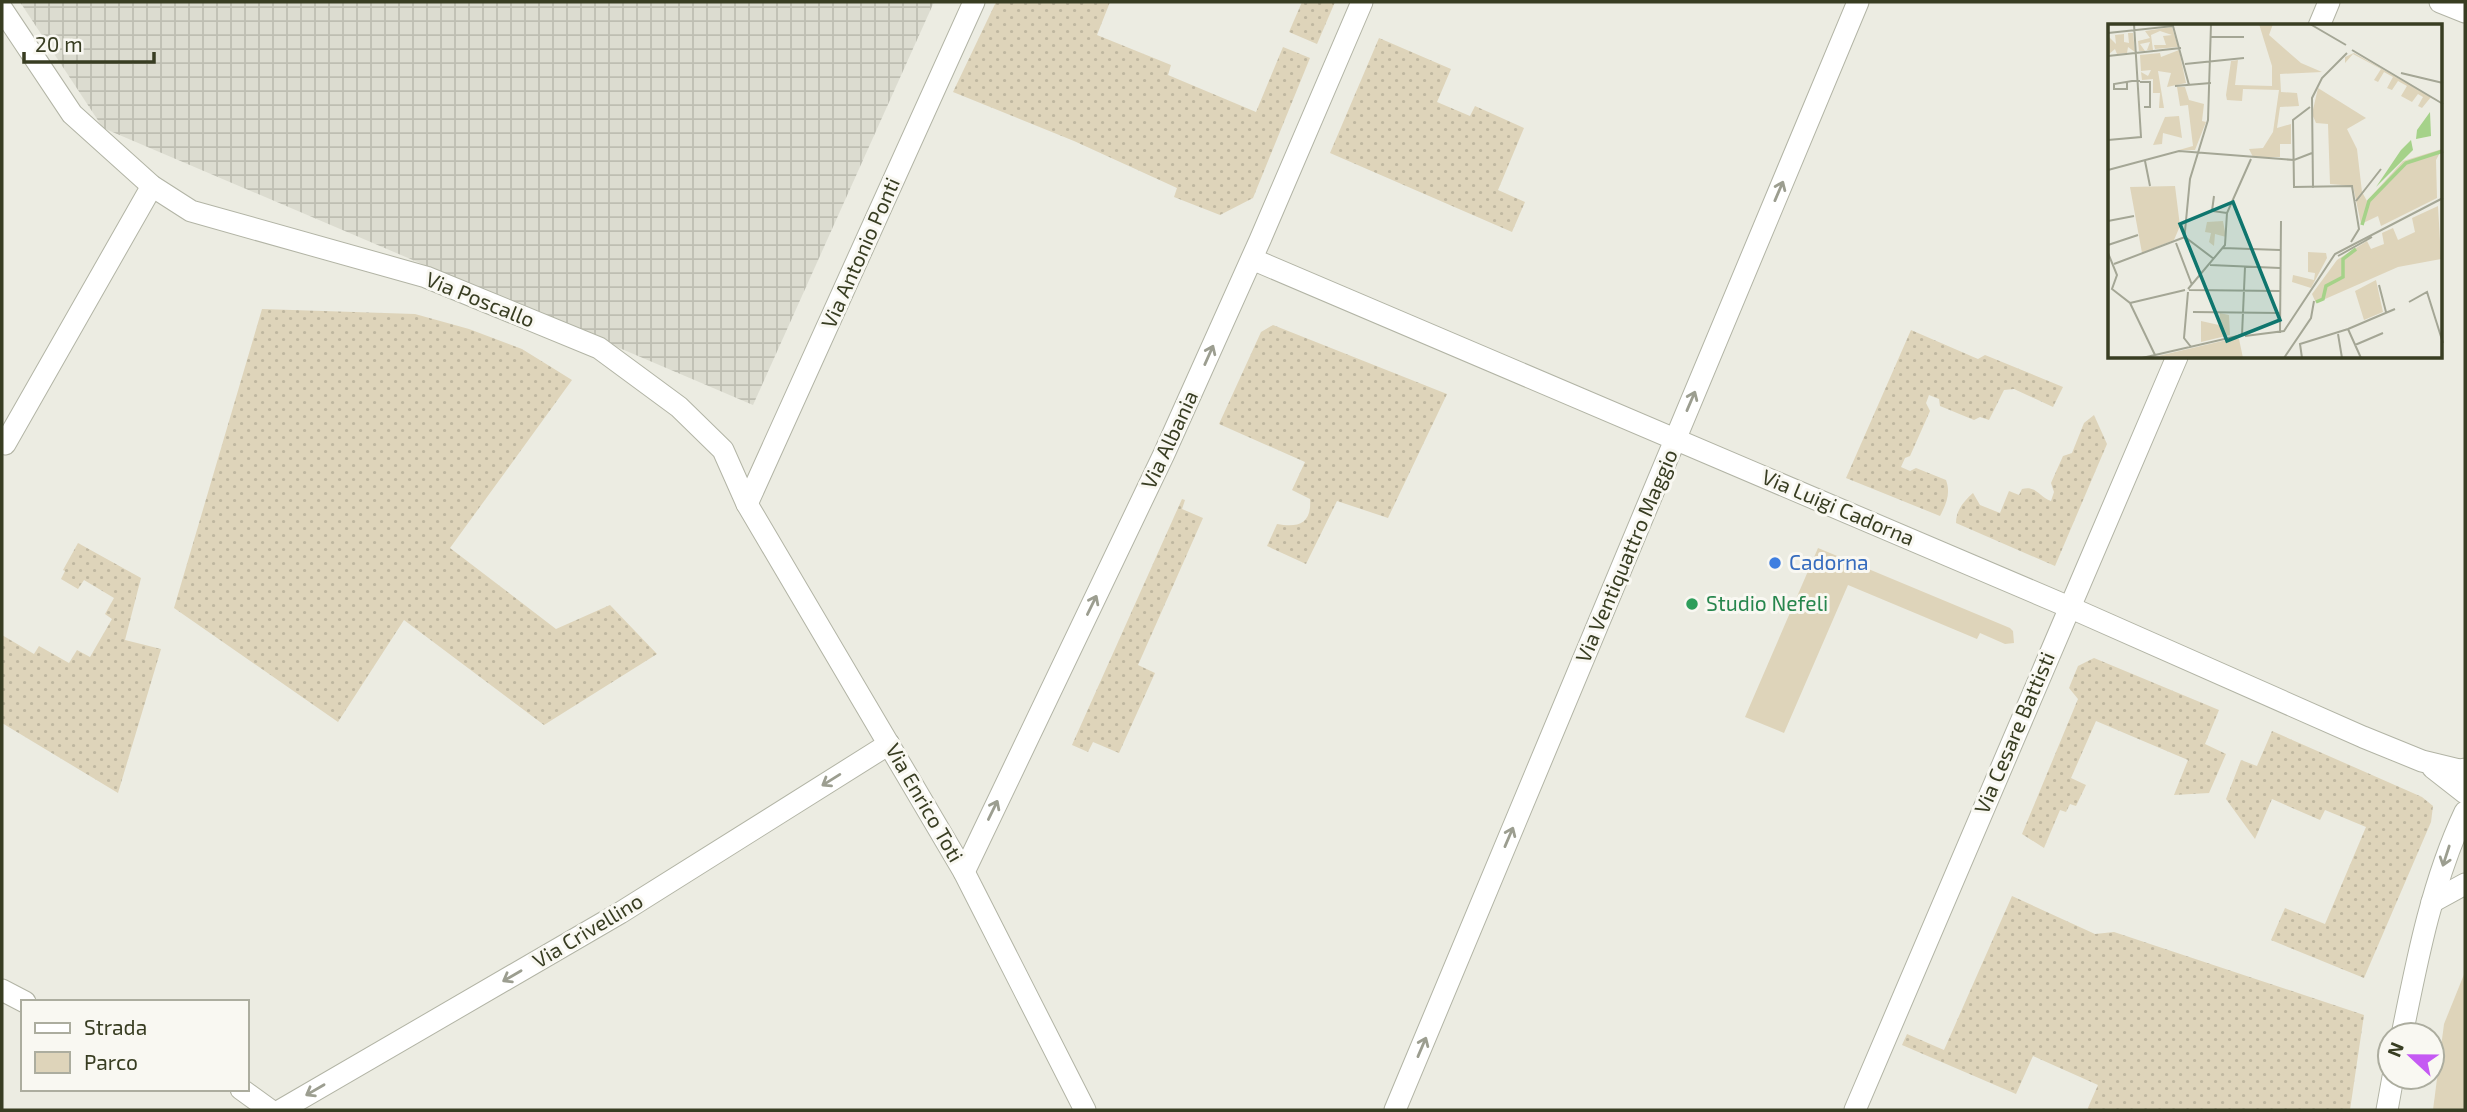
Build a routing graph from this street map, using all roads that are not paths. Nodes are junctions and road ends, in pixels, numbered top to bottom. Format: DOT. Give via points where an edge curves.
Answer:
graph roads {
  1 [pos="974,2"];
  2 [pos="1362,2"];
  3 [pos="1858,2"];
  4 [pos="2329,2"];
  5 [pos="2440,2"];
  6 [pos="2,9"];
  7 [pos="2465,12"];
  8 [pos="2320,24"];
  9 [pos="152,186"];
  10 [pos="1252,259"];
  11 [pos="2176,359"];
  12 [pos="1676,439"];
  13 [pos="2,442"];
  14 [pos="747,504"];
  15 [pos="2069,607"];
  16 [pos="889,744"];
  17 [pos="2422,761"];
  18 [pos="2465,769"];
  19 [pos="2465,793"];
  20 [pos="2465,812"];
  21 [pos="964,872"];
  22 [pos="2465,884"];
  23 [pos="2432,902"];
  24 [pos="2,990"];
  25 [pos="21,1000"];
  26 [pos="2405,1021"];
  27 [pos="244,1091"];
  28 [pos="2391,1091"];
  29 [pos="270,1110"];
  30 [pos="281,1110"];
  31 [pos="1085,1110"];
  32 [pos="1395,1110"];
  33 [pos="1855,1110"];
  34 [pos="2388,1110"];
  1 -- 14 [label="street, Via Antonio Ponti"];
  2 -- 10 [label="street, Via Albania"];
  12 -- 3 [label="street, Via Ventiquattro Maggio, one-way"];
  4 -- 8 [label="street"];
  5 -- 7 [label="street"];
  6 -- 9 [label="street, Via Poscallo" via="72,114"];
  9 -- 13 [label="street" via="5,444"];
  9 -- 14 [label="street, Via Poscallo" via="191,211 426,277 599,348 679,407 723,450"];
  10 -- 12 [label="street, Via Luigi Cadorna"];
  21 -- 10 [label="street, Via Albania, one-way"];
  11 -- 15 [label="street, Via Cesare Battisti"];
  12 -- 15 [label="street, Via Luigi Cadorna"];
  32 -- 12 [label="street, Via Ventiquattro Maggio, one-way"];
  14 -- 16 [label="street, Via Enrico Toti"];
  15 -- 17 [label="street, Via Luigi Cadorna"];
  15 -- 33 [label="street, Via Cesare Battisti"];
  16 -- 21 [label="street, Via Enrico Toti"];
  16 -- 30 [label="street, Via Crivellino, one-way" via="620,913"];
  17 -- 18 [label="street, Via Luigi Cadorna"];
  17 -- 19 [label="street, Via Luigi Cadorna"];
  20 -- 23 [label="street, one-way"];
  21 -- 31 [label="street, Via Enrico Toti"];
  22 -- 23 [label="street"];
  23 -- 26 [label="street"];
  24 -- 25 [label="street"];
  27 -- 29 [label="street"];
  28 -- 34 [label="street"];
}
